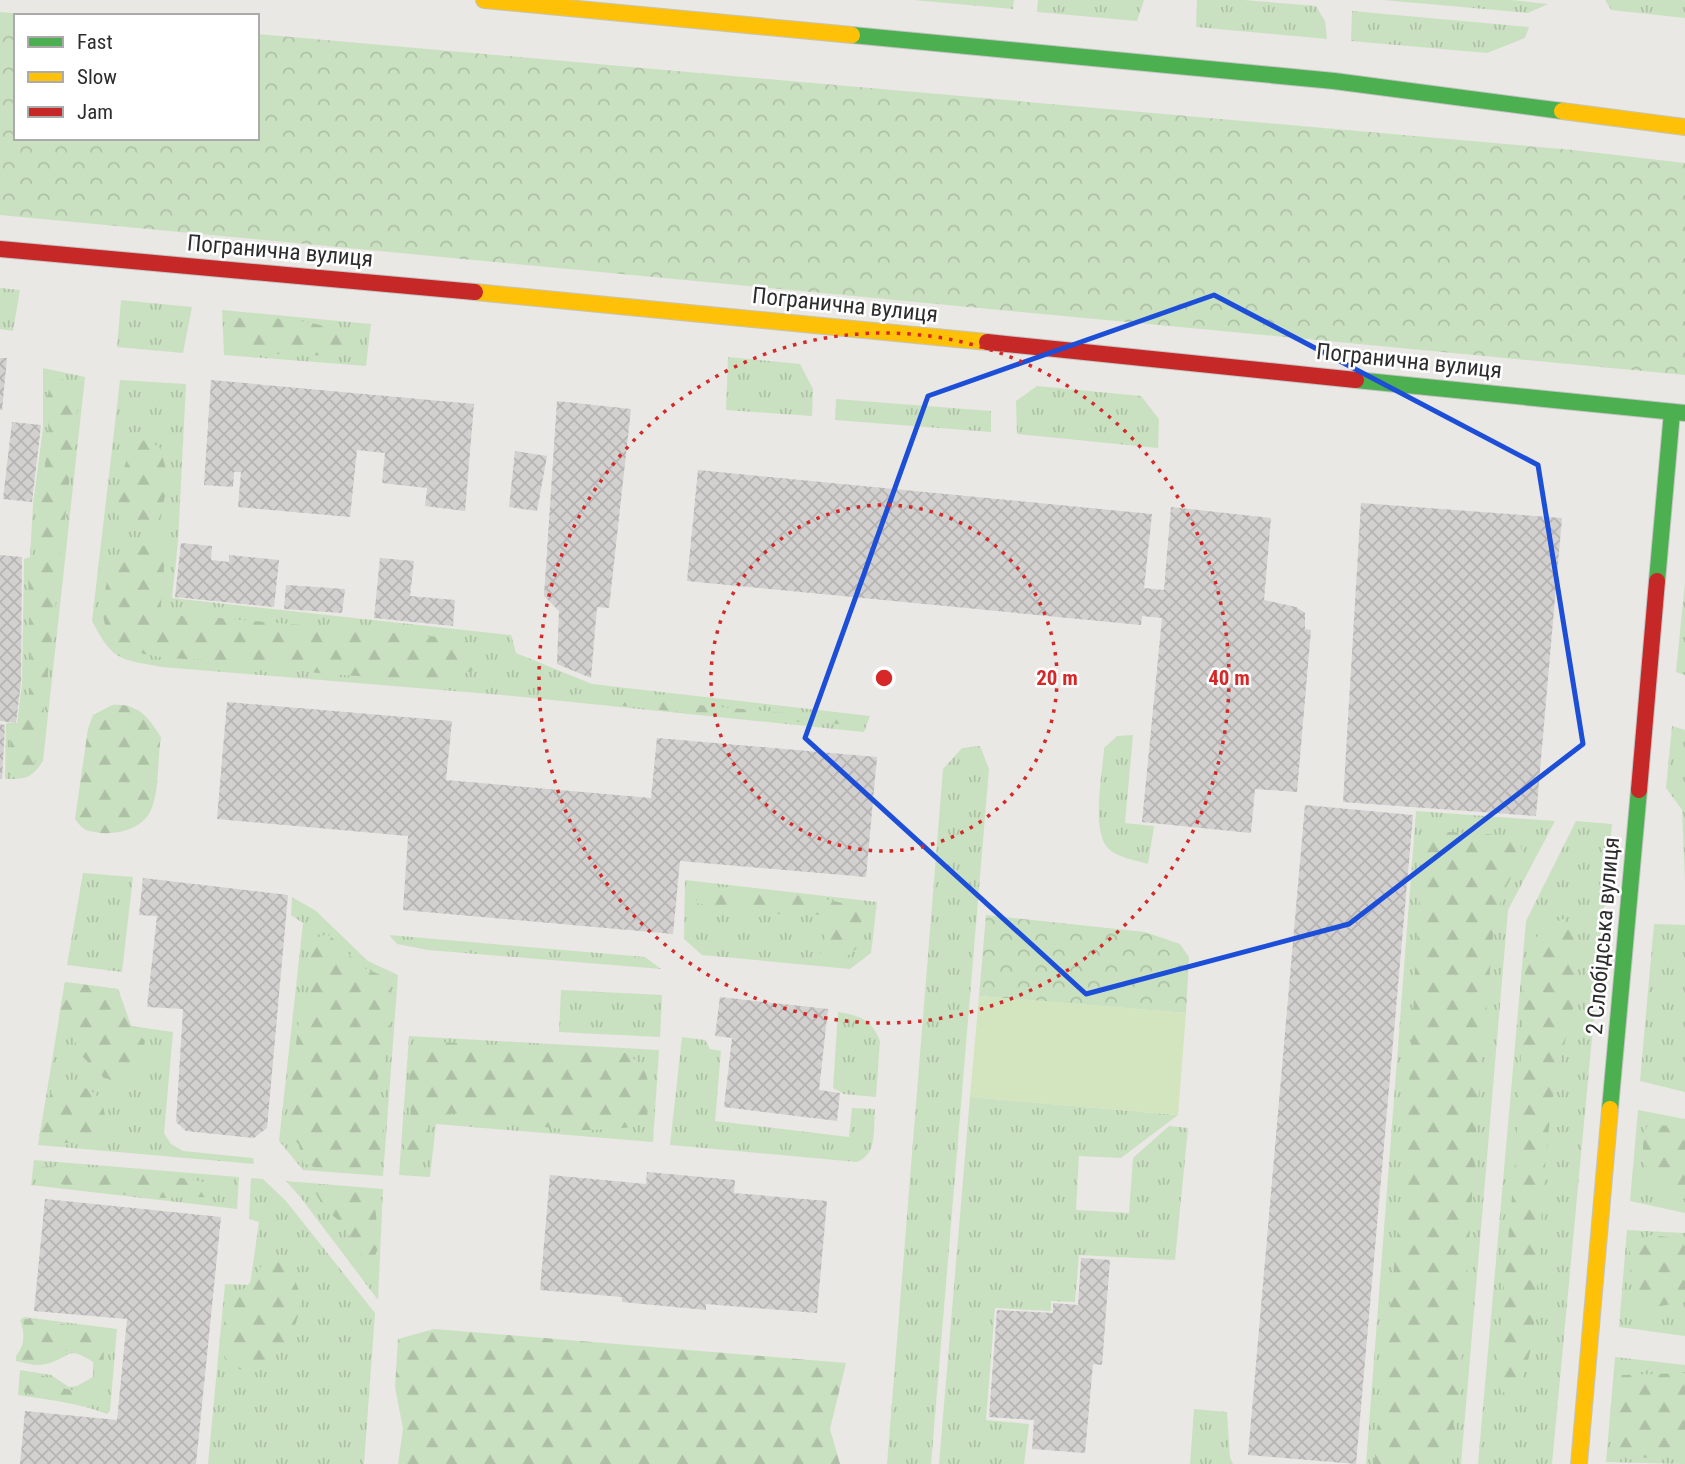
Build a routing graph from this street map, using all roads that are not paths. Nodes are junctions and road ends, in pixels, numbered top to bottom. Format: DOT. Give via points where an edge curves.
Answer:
graph roads {
  1 [pos="484,0"];
  2 [pos="1685,127"];
  3 [pos="0,249"];
  4 [pos="1679,413"];
  5 [pos="1579,1464"];
  1 -- 2 [label="main road" via="1334,81"];
  3 -- 4 [label="main road, Погранична вулиця" via="599,303"];
  4 -- 5 [label="main road, 2 Слобідська вулиця"];
}
